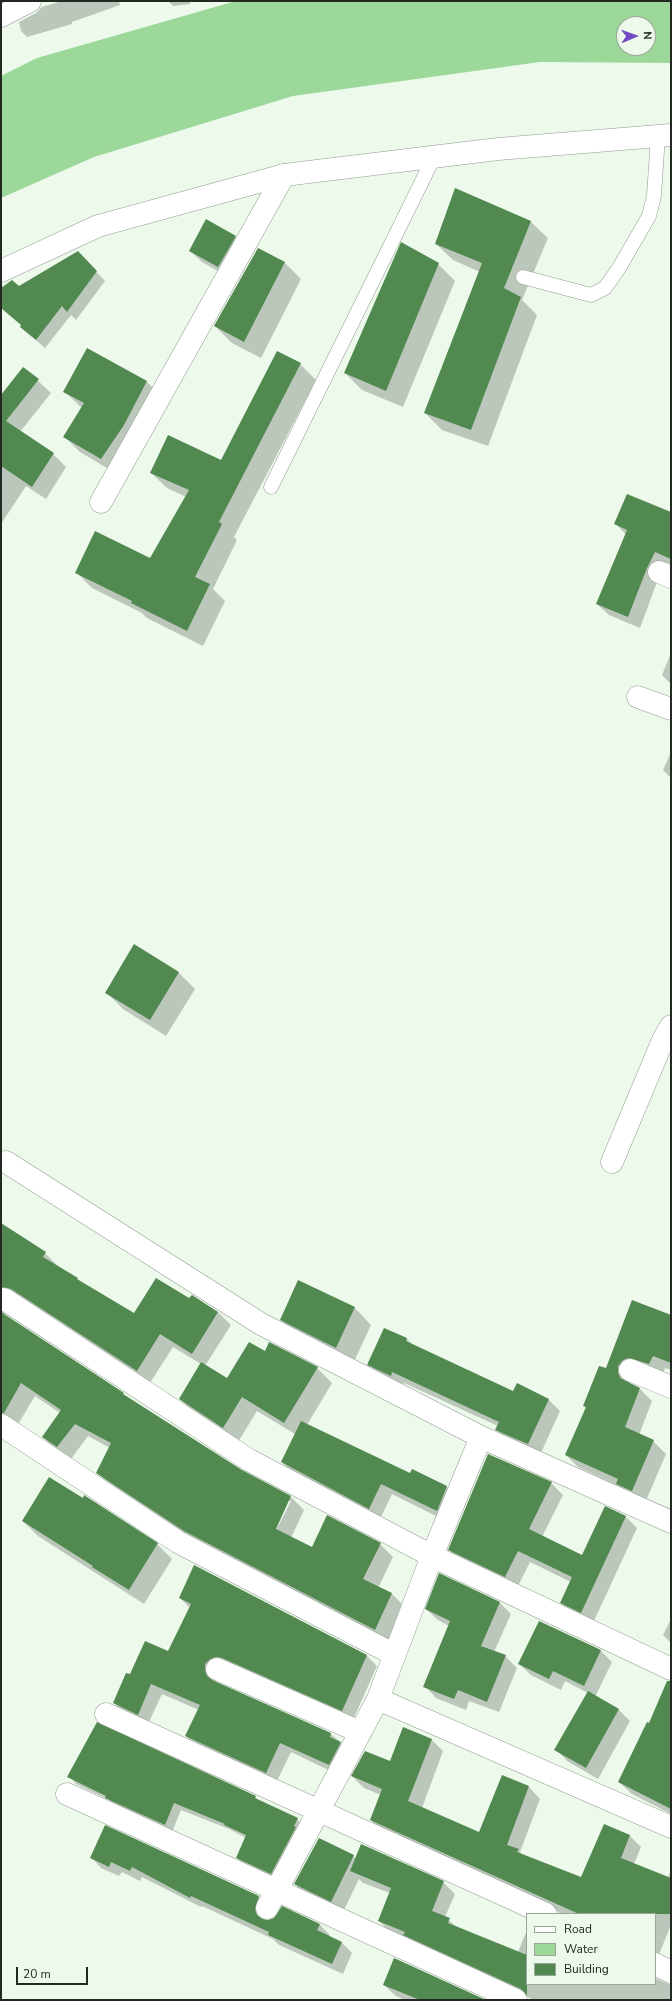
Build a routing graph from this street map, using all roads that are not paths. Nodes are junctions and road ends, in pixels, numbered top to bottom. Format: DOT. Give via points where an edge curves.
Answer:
graph roads {
  1 [pos="30,1"];
  2 [pos="1,16"];
  3 [pos="665,135"];
  4 [pos="434,157"];
  5 [pos="284,175"];
  6 [pos="1,271"];
  7 [pos="524,277"];
  8 [pos="271,487"];
  9 [pos="101,502"];
  10 [pos="638,697"];
  11 [pos="671,709"];
  12 [pos="671,1026"];
  13 [pos="6,1162"];
  14 [pos="612,1162"];
  15 [pos="4,1299"];
  16 [pos="630,1370"];
  17 [pos="671,1387"];
  18 [pos="1,1425"];
  19 [pos="481,1437"];
  20 [pos="671,1522"];
  21 [pos="432,1556"];
  22 [pos="395,1655"];
  23 [pos="217,1669"];
  24 [pos="671,1669"];
  25 [pos="378,1699"];
  26 [pos="106,1714"];
  27 [pos="360,1732"];
  28 [pos="66,1794"];
  29 [pos="319,1810"];
  30 [pos="671,1827"];
  31 [pos="272,1899"];
  32 [pos="544,1913"];
  33 [pos="656,1964"];
  34 [pos="671,1972"];
  35 [pos="516,2000"];
  1 -- 2 [label="street"];
  3 -- 4 [label="street"];
  3 -- 7 [label="lane" via="649,216 605,288 591,294"];
  4 -- 5 [label="street"];
  4 -- 8 [label="lane"];
  5 -- 6 [label="street" via="98,226"];
  5 -- 9 [label="street"];
  10 -- 11 [label="street"];
  12 -- 14 [label="street"];
  13 -- 19 [label="street" via="261,1324"];
  15 -- 21 [label="street" via="249,1460"];
  16 -- 17 [label="street"];
  18 -- 22 [label="street" via="178,1542"];
  19 -- 20 [label="street"];
  19 -- 21 [label="street"];
  21 -- 22 [label="street"];
  21 -- 24 [label="street"];
  22 -- 25 [label="street"];
  23 -- 27 [label="street"];
  25 -- 27 [label="street"];
  25 -- 30 [label="street"];
  26 -- 29 [label="street"];
  27 -- 29 [label="street"];
  28 -- 31 [label="street"];
  29 -- 31 [label="street"];
  29 -- 32 [label="street"];
  31 -- 35 [label="street"];
  33 -- 34 [label="street"];
}
